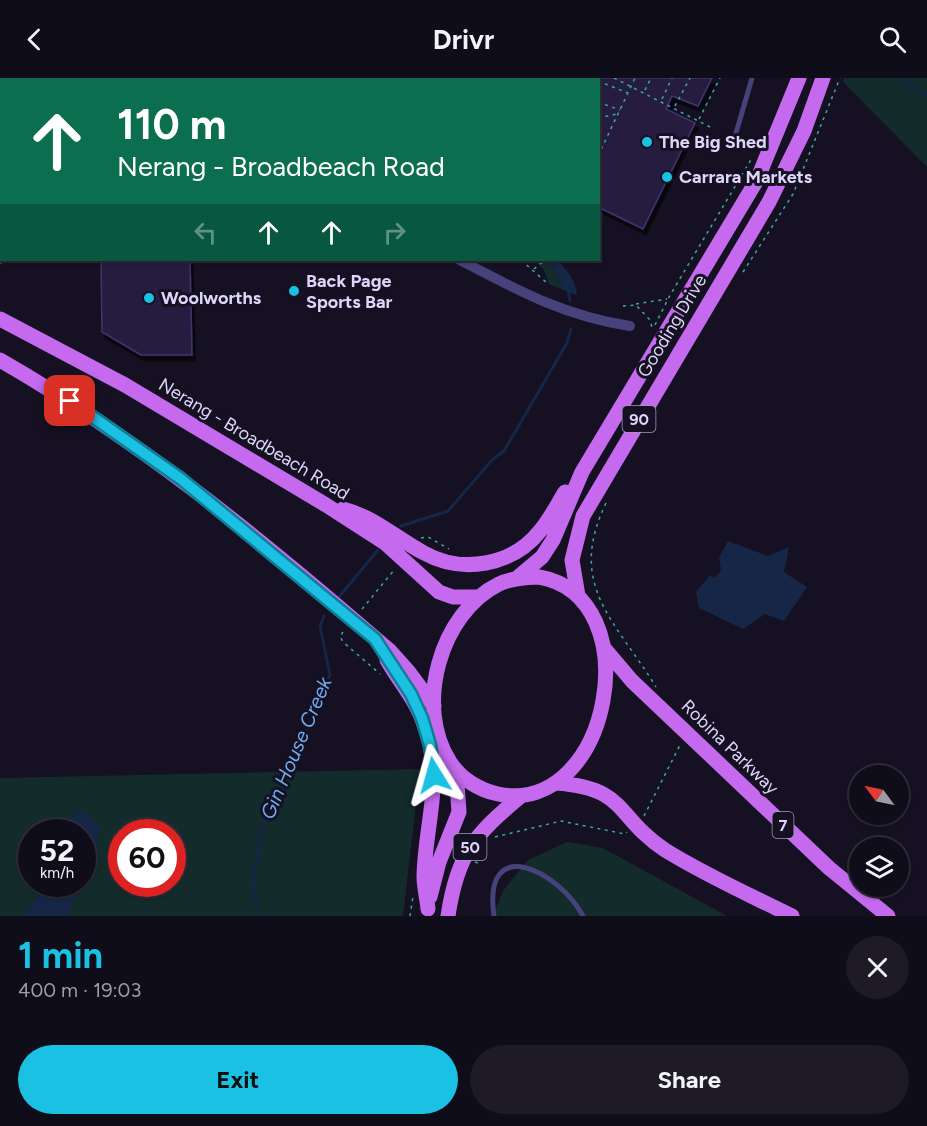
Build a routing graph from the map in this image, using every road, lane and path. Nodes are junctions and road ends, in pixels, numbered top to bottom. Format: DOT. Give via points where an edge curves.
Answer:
graph roads {
  1 [pos="614,78"];
  2 [pos="635,78"];
  3 [pos="651,78"];
  4 [pos="672,78"];
  5 [pos="690,78"];
  6 [pos="720,78"];
  7 [pos="752,78"];
  8 [pos="799,78"];
  9 [pos="823,78"];
  10 [pos="840,78"];
  11 [pos="600,82"];
  12 [pos="632,85"];
  13 [pos="644,92"];
  14 [pos="628,93"];
  15 [pos="661,100"];
  16 [pos="600,103"];
  17 [pos="675,107"];
  18 [pos="620,110"];
  19 [pos="618,114"];
  20 [pos="600,118"];
  21 [pos="699,119"];
  22 [pos="710,127"];
  23 [pos="734,140"];
  24 [pos="600,152"];
  25 [pos="753,157"];
  26 [pos="462,261"];
  27 [pos="522,261"];
  28 [pos="544,261"];
  29 [pos="534,269"];
  30 [pos="739,277"];
  31 [pos="547,282"];
  32 [pos="668,299"];
  33 [pos="636,304"];
  34 [pos="623,306"];
  35 [pos="0,320"];
  36 [pos="630,326"];
  37 [pos="0,360"];
  38 [pos="582,472"];
  39 [pos="606,501"];
  40 [pos="326,505"];
  41 [pos="419,540"];
  42 [pos="456,551"];
  43 [pos="397,565"];
  44 [pos="517,578"];
  45 [pos="578,596"];
  46 [pos="479,597"];
  47 [pos="357,614"];
  48 [pos="342,632"];
  49 [pos="375,639"];
  50 [pos="604,648"];
  51 [pos="381,675"];
  52 [pos="658,689"];
  53 [pos="434,706"];
  54 [pos="684,738"];
  55 [pos="456,770"];
  56 [pos="556,783"];
  57 [pos="521,796"];
  58 [pos="642,819"];
  59 [pos="625,834"];
  60 [pos="490,838"];
  61 [pos="484,849"];
  62 [pos="472,861"];
  63 [pos="414,887"];
  64 [pos="427,912"];
  65 [pos="410,916"];
  66 [pos="448,916"];
  67 [pos="494,916"];
  68 [pos="583,916"];
  69 [pos="792,916"];
  70 [pos="888,916"];
  1 -- 12 [label="path"];
  2 -- 12 [label="path"];
  3 -- 13 [label="path"];
  4 -- 15 [label="path"];
  5 -- 17 [label="path"];
  6 -- 21 [label="path"];
  7 -- 23 [label="lane"];
  8 -- 38 [label="main road, Gooding Drive / 90" via="757,180"];
  9 -- 45 [label="main road, Gooding Drive / 90" via="804,132 769,202 583,516 572,560"];
  10 -- 30 [label="path" via="797,187"];
  11 -- 14 [label="path"];
  12 -- 13 [label="path"];
  12 -- 14 [label="path"];
  13 -- 15 [label="path"];
  14 -- 18 [label="path"];
  15 -- 17 [label="path"];
  16 -- 18 [label="path"];
  17 -- 21 [label="path"];
  18 -- 19 [label="path"];
  19 -- 20 [label="path"];
  19 -- 24 [label="path"];
  21 -- 22 [label="path"];
  25 -- 32 [label="path"];
  26 -- 36 [label="street" via="547,305 581,317"];
  27 -- 29 [label="path"];
  28 -- 29 [label="path"];
  29 -- 31 [label="path"];
  32 -- 33 [label="path"];
  32 -- 33 [label="path" via="653,332 649,317"];
  33 -- 34 [label="path"];
  35 -- 40 [label="main road, Nerang - Broadbeach Road / 90" via="125,385"];
  37 -- 49 [label="main road, 90" via="70,401 158,461"];
  38 -- 40 [label="main road, 90" via="527,544 498,561 478,565 436,559 358,513"];
  38 -- 44 [label="main road, Gooding Drive" via="553,540 542,556"];
  39 -- 52 [label="path" via="590,552 592,581 615,627"];
  40 -- 46 [label="main road, Nerang - Broadbeach Road" via="385,543 439,592 453,597"];
  41 -- 42 [label="path" via="425,536"];
  43 -- 47 [label="path"];
  44 -- 45 [label="main road" via="548,579"];
  44 -- 46 [label="main road"];
  45 -- 50 [label="main road, 90" via="595,620"];
  46 -- 53 [label="main road" via="446,644 437,671"];
  48 -- 51 [label="path" via="341,640"];
  49 -- 53 [label="main road, 90" via="408,671"];
  49 -- 64 [label="main road" via="411,694 430,745 435,791 424,877"];
  50 -- 56 [label="main road, 90" via="604,694 597,724 580,758"];
  50 -- 70 [label="main road, Robina Parkway / 7" via="632,681 829,868"];
  53 -- 55 [label="main road, 90" via="441,744"];
  54 -- 58 [label="path"];
  55 -- 57 [label="main road, 90" via="483,789"];
  55 -- 64 [label="main road, 50" via="459,812"];
  56 -- 57 [label="main road, 90"];
  56 -- 69 [label="main road" via="601,791 663,848"];
  57 -- 66 [label="main road, 50" via="472,842 461,866"];
  59 -- 60 [label="path" via="561,821"];
  61 -- 62 [label="path" via="478,864"];
  63 -- 65 [label="path"];
  67 -- 68 [label="lane" via="492,893 498,879 512,866 521,865 561,887"];
}
